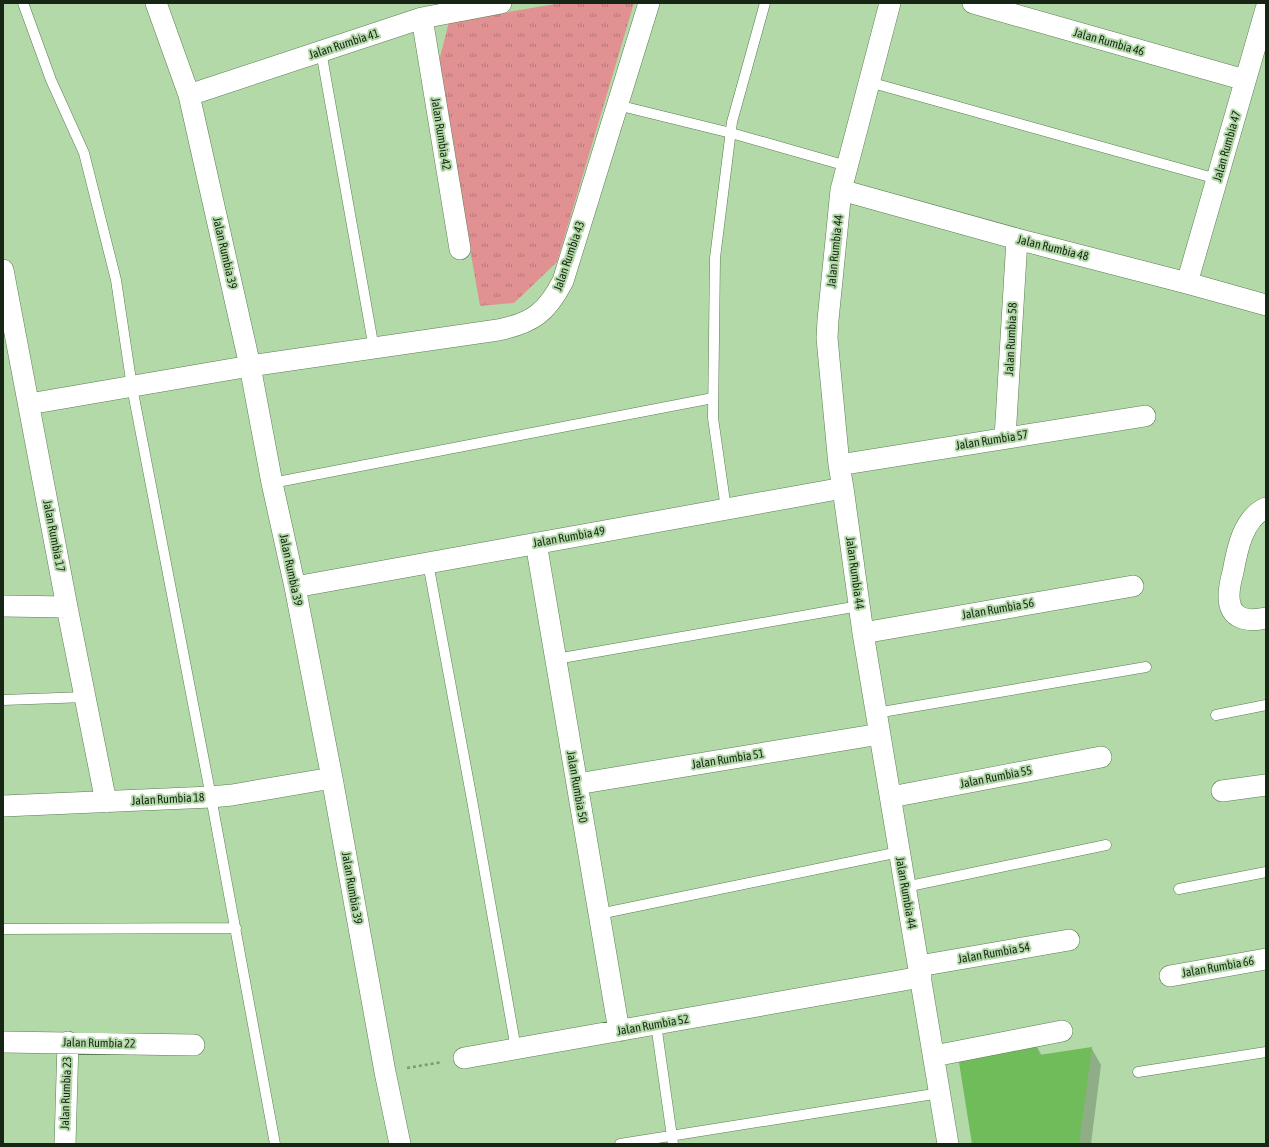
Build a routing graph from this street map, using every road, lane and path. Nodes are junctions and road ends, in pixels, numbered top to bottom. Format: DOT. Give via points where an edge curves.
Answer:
graph roads {
  1 [pos="23,3"];
  2 [pos="156,3"];
  3 [pos="501,3"];
  4 [pos="649,3"];
  5 [pos="765,3"];
  6 [pos="890,3"];
  7 [pos="973,3"];
  8 [pos="1266,9"];
  9 [pos="422,18"];
  10 [pos="321,51"];
  11 [pos="1245,80"];
  12 [pos="869,82"];
  13 [pos="189,95"];
  14 [pos="617,105"];
  15 [pos="731,133"];
  16 [pos="847,166"];
  17 [pos="1217,179"];
  18 [pos="841,190"];
  19 [pos="1017,239"];
  20 [pos="460,249"];
  21 [pos="3,270"];
  22 [pos="1187,283"];
  23 [pos="1266,305"];
  24 [pos="374,349"];
  25 [pos="250,366"];
  26 [pos="132,387"];
  27 [pos="713,398"];
  28 [pos="29,404"];
  29 [pos="1145,416"];
  30 [pos="1005,438"];
  31 [pos="839,465"];
  32 [pos="272,483"];
  33 [pos="843,488"];
  34 [pos="1266,508"];
  35 [pos="726,509"];
  36 [pos="536,543"];
  37 [pos="428,563"];
  38 [pos="1133,586"];
  39 [pos="295,587"];
  40 [pos="3,606"];
  41 [pos="859,606"];
  42 [pos="67,607"];
  43 [pos="1266,618"];
  44 [pos="863,633"];
  45 [pos="556,659"];
  46 [pos="1146,667"];
  47 [pos="86,697"];
  48 [pos="3,700"];
  49 [pos="1266,705"];
  50 [pos="876,714"];
  51 [pos="1216,715"];
  52 [pos="880,734"];
  53 [pos="1101,757"];
  54 [pos="332,778"];
  55 [pos="577,784"];
  56 [pos="1266,786"];
  57 [pos="1222,792"];
  58 [pos="211,797"];
  59 [pos="891,797"];
  60 [pos="106,802"];
  61 [pos="3,806"];
  62 [pos="1106,845"];
  63 [pos="899,852"];
  64 [pos="1266,872"];
  65 [pos="905,887"];
  66 [pos="1179,889"];
  67 [pos="599,914"];
  68 [pos="236,928"];
  69 [pos="3,929"];
  70 [pos="1069,940"];
  71 [pos="1266,959"];
  72 [pos="920,972"];
  73 [pos="1170,976"];
  74 [pos="656,1024"];
  75 [pos="619,1031"];
  76 [pos="1062,1031"];
  77 [pos="3,1042"];
  78 [pos="68,1042"];
  79 [pos="194,1045"];
  80 [pos="516,1049"];
  81 [pos="1266,1052"];
  82 [pos="934,1056"];
  83 [pos="464,1058"];
  84 [pos="385,1072"];
  85 [pos="1138,1072"];
  86 [pos="940,1093"];
  87 [pos="672,1140"];
  88 [pos="65,1144"];
  89 [pos="275,1144"];
  90 [pos="400,1144"];
  91 [pos="620,1144"];
  92 [pos="948,1144"];
  1 -- 26 [label="lane" via="51,80 84,153 116,280"];
  2 -- 13 [label="street, Jalan Rumbia 39"];
  3 -- 9 [label="street, Jalan Rumbia 41"];
  4 -- 14 [label="street, Jalan Rumbia 43"];
  5 -- 15 [label="lane"];
  6 -- 12 [label="street, Jalan Rumbia 44"];
  7 -- 11 [label="street, Jalan Rumbia 46"];
  8 -- 11 [label="street, Jalan Rumbia 47"];
  9 -- 10 [label="street, Jalan Rumbia 41"];
  9 -- 20 [label="street, Jalan Rumbia 42"];
  10 -- 13 [label="street, Jalan Rumbia 41"];
  10 -- 24 [label="lane"];
  11 -- 17 [label="street, Jalan Rumbia 47"];
  12 -- 16 [label="street, Jalan Rumbia 44"];
  12 -- 17 [label="lane"];
  13 -- 25 [label="street, Jalan Rumbia 39"];
  14 -- 15 [label="lane"];
  14 -- 24 [label="street, Jalan Rumbia 43" via="563,281 555,297 543,311 516,326"];
  15 -- 16 [label="lane"];
  15 -- 27 [label="lane" via="715,258"];
  16 -- 18 [label="street, Jalan Rumbia 44"];
  17 -- 22 [label="street, Jalan Rumbia 47"];
  18 -- 19 [label="street, Jalan Rumbia 48"];
  18 -- 31 [label="street, Jalan Rumbia 44" via="827,338"];
  19 -- 22 [label="street, Jalan Rumbia 48"];
  19 -- 30 [label="street, Jalan Rumbia 58"];
  21 -- 28 [label="street, Jalan Rumbia 17"];
  22 -- 23 [label="street, Jalan Rumbia 48"];
  24 -- 25 [label="street, Jalan Rumbia 43"];
  25 -- 26 [label="street, Jalan Rumbia 43"];
  25 -- 32 [label="street, Jalan Rumbia 39"];
  26 -- 28 [label="street, Jalan Rumbia 43"];
  26 -- 58 [label="lane"];
  27 -- 32 [label="lane"];
  27 -- 35 [label="lane" via="713,418"];
  28 -- 42 [label="street, Jalan Rumbia 17"];
  29 -- 30 [label="street, Jalan Rumbia 57"];
  30 -- 31 [label="street, Jalan Rumbia 57"];
  31 -- 33 [label="street, Jalan Rumbia 44"];
  32 -- 39 [label="street, Jalan Rumbia 39"];
  33 -- 35 [label="street, Jalan Rumbia 49"];
  33 -- 41 [label="street, Jalan Rumbia 44"];
  34 -- 43 [label="street" via="1253,518 1246,529 1236,557 1228,595 1232,609 1238,616 1247,620"];
  35 -- 36 [label="street, Jalan Rumbia 49"];
  36 -- 37 [label="street, Jalan Rumbia 49"];
  36 -- 45 [label="street, Jalan Rumbia 50"];
  37 -- 39 [label="street, Jalan Rumbia 49"];
  37 -- 80 [label="lane"];
  38 -- 44 [label="street, Jalan Rumbia 56"];
  39 -- 54 [label="street, Jalan Rumbia 39"];
  40 -- 42 [label="street"];
  41 -- 44 [label="street, Jalan Rumbia 44"];
  41 -- 45 [label="lane"];
  42 -- 47 [label="street, Jalan Rumbia 17"];
  44 -- 50 [label="street, Jalan Rumbia 44"];
  45 -- 55 [label="street, Jalan Rumbia 50"];
  46 -- 50 [label="lane"];
  47 -- 48 [label="lane"];
  47 -- 60 [label="street, Jalan Rumbia 17"];
  49 -- 51 [label="lane"];
  50 -- 52 [label="street, Jalan Rumbia 44"];
  52 -- 55 [label="street, Jalan Rumbia 51"];
  52 -- 59 [label="street, Jalan Rumbia 44"];
  53 -- 59 [label="street, Jalan Rumbia 55"];
  54 -- 58 [label="street, Jalan Rumbia 18"];
  54 -- 84 [label="street, Jalan Rumbia 39"];
  55 -- 67 [label="street, Jalan Rumbia 50"];
  56 -- 57 [label="street"];
  58 -- 60 [label="street, Jalan Rumbia 18"];
  58 -- 68 [label="lane"];
  59 -- 63 [label="street, Jalan Rumbia 44"];
  60 -- 61 [label="street, Jalan Rumbia 18"];
  62 -- 65 [label="lane"];
  63 -- 65 [label="street, Jalan Rumbia 44"];
  63 -- 67 [label="lane"];
  64 -- 66 [label="lane"];
  65 -- 72 [label="street, Jalan Rumbia 44"];
  67 -- 75 [label="street, Jalan Rumbia 50"];
  68 -- 69 [label="lane"];
  68 -- 89 [label="lane"];
  70 -- 72 [label="street, Jalan Rumbia 54"];
  71 -- 73 [label="street, Jalan Rumbia 66"];
  72 -- 74 [label="street, Jalan Rumbia 52"];
  72 -- 82 [label="street, Jalan Rumbia 44"];
  74 -- 75 [label="street, Jalan Rumbia 52"];
  74 -- 87 [label="lane"];
  75 -- 80 [label="street, Jalan Rumbia 52"];
  76 -- 82 [label="street"];
  77 -- 78 [label="street, Jalan Rumbia 22"];
  78 -- 79 [label="street, Jalan Rumbia 22"];
  78 -- 88 [label="street, Jalan Rumbia 23"];
  80 -- 83 [label="street, Jalan Rumbia 52"];
  81 -- 85 [label="lane"];
  82 -- 86 [label="street, Jalan Rumbia 44"];
  83 -- 84 [label="path"];
  84 -- 90 [label="street, Jalan Rumbia 39"];
  86 -- 87 [label="lane"];
  86 -- 92 [label="street, Jalan Rumbia 44"];
  87 -- 91 [label="lane"];
}
